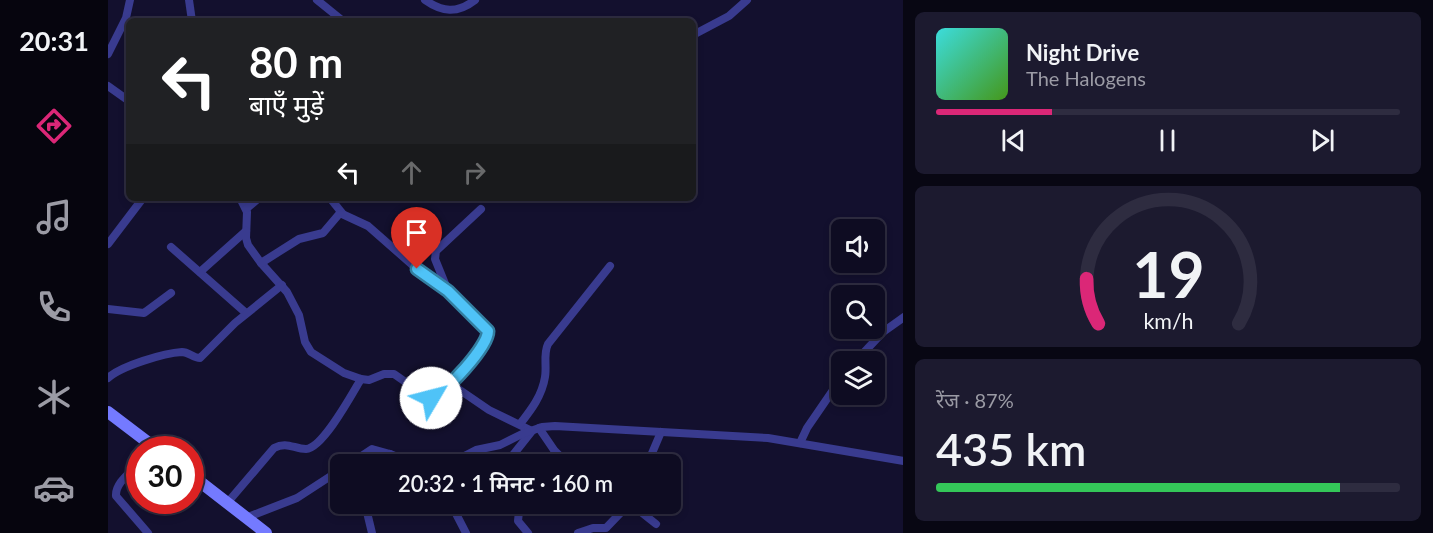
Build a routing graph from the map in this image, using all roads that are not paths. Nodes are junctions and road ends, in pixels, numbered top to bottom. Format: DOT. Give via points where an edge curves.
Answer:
graph roads {
  1 [pos="130,0"];
  2 [pos="189,0"];
  3 [pos="317,0"];
  4 [pos="425,0"];
  5 [pos="475,0"];
  6 [pos="747,0"];
  7 [pos="192,18"];
  8 [pos="339,18"];
  9 [pos="696,33"];
  10 [pos="108,54"];
  11 [pos="108,86"];
  12 [pos="126,99"];
  13 [pos="141,201"];
  14 [pos="242,201"];
  15 [pos="255,201"];
  16 [pos="332,201"];
  17 [pos="246,209"];
  18 [pos="481,209"];
  19 [pos="342,213"];
  20 [pos="246,231"];
  21 [pos="108,244"];
  22 [pos="171,247"];
  23 [pos="261,263"];
  24 [pos="610,266"];
  25 [pos="200,272"];
  26 [pos="282,285"];
  27 [pos="448,291"];
  28 [pos="171,292"];
  29 [pos="108,309"];
  30 [pos="246,313"];
  31 [pos="903,317"];
  32 [pos="865,351"];
  33 [pos="108,378"];
  34 [pos="361,379"];
  35 [pos="451,384"];
  36 [pos="831,392"];
  37 [pos="108,412"];
  38 [pos="520,424"];
  39 [pos="535,429"];
  40 [pos="661,432"];
  41 [pos="138,436"];
  42 [pos="800,443"];
  43 [pos="364,454"];
  44 [pos="390,454"];
  45 [pos="468,454"];
  46 [pos="514,454"];
  47 [pos="558,454"];
  48 [pos="652,454"];
  49 [pos="903,462"];
  50 [pos="330,477"];
  51 [pos="126,478"];
  52 [pos="204,484"];
  53 [pos="228,502"];
  54 [pos="126,508"];
  55 [pos="132,514"];
  56 [pos="368,514"];
  57 [pos="456,514"];
  58 [pos="519,514"];
  59 [pos="620,514"];
  60 [pos="643,514"];
  61 [pos="248,517"];
  62 [pos="656,524"];
  63 [pos="148,533"];
  64 [pos="265,533"];
  65 [pos="372,533"];
  66 [pos="466,533"];
  67 [pos="528,533"];
  68 [pos="578,533"];
  1 -- 10 [label="street" via="126,18"];
  2 -- 7 [label="street"];
  3 -- 8 [label="street"];
  4 -- 5 [label="street" via="444,10 462,8"];
  6 -- 9 [label="street" via="729,16"];
  11 -- 12 [label="street"];
  13 -- 21 [label="street"];
  14 -- 17 [label="street"];
  15 -- 17 [label="street"];
  16 -- 19 [label="street"];
  17 -- 20 [label="street"];
  18 -- 27 [label="street" via="436,251 435,259"];
  19 -- 23 [label="street" via="323,232 299,239"];
  19 -- 27 [label="street" via="368,226"];
  20 -- 23 [label="street" via="248,245"];
  20 -- 25 [label="street"];
  22 -- 25 [label="street"];
  23 -- 26 [label="street"];
  24 -- 38 [label="street" via="548,344 543,386"];
  25 -- 30 [label="street"];
  26 -- 30 [label="street"];
  26 -- 34 [label="street" via="299,315 311,352"];
  27 -- 35 [label="street" via="487,328 488,334"];
  28 -- 29 [label="street" via="144,313"];
  30 -- 33 [label="street" via="200,358 176,353 128,366"];
  31 -- 32 [label="street"];
  34 -- 35 [label="street" via="394,374 431,398"];
  34 -- 53 [label="street" via="324,437 309,448 284,444 274,448"];
  35 -- 38 [label="street" via="489,410"];
  36 -- 42 [label="street"];
  37 -- 41 [label="street"];
  38 -- 39 [label="street"];
  39 -- 40 [label="street" via="555,426"];
  39 -- 45 [label="street"];
  39 -- 46 [label="street"];
  39 -- 47 [label="street"];
  40 -- 42 [label="street"];
  40 -- 48 [label="street"];
  42 -- 49 [label="street"];
  43 -- 44 [label="street" via="372,449"];
  50 -- 61 [label="street" via="297,498"];
  51 -- 54 [label="street" via="116,496"];
  52 -- 53 [label="street"];
  53 -- 61 [label="street"];
  55 -- 63 [label="street"];
  56 -- 65 [label="street"];
  57 -- 66 [label="street"];
  58 -- 67 [label="street" via="518,521"];
  59 -- 68 [label="street" via="606,528"];
  60 -- 62 [label="street"];
  61 -- 64 [label="street"];
}
